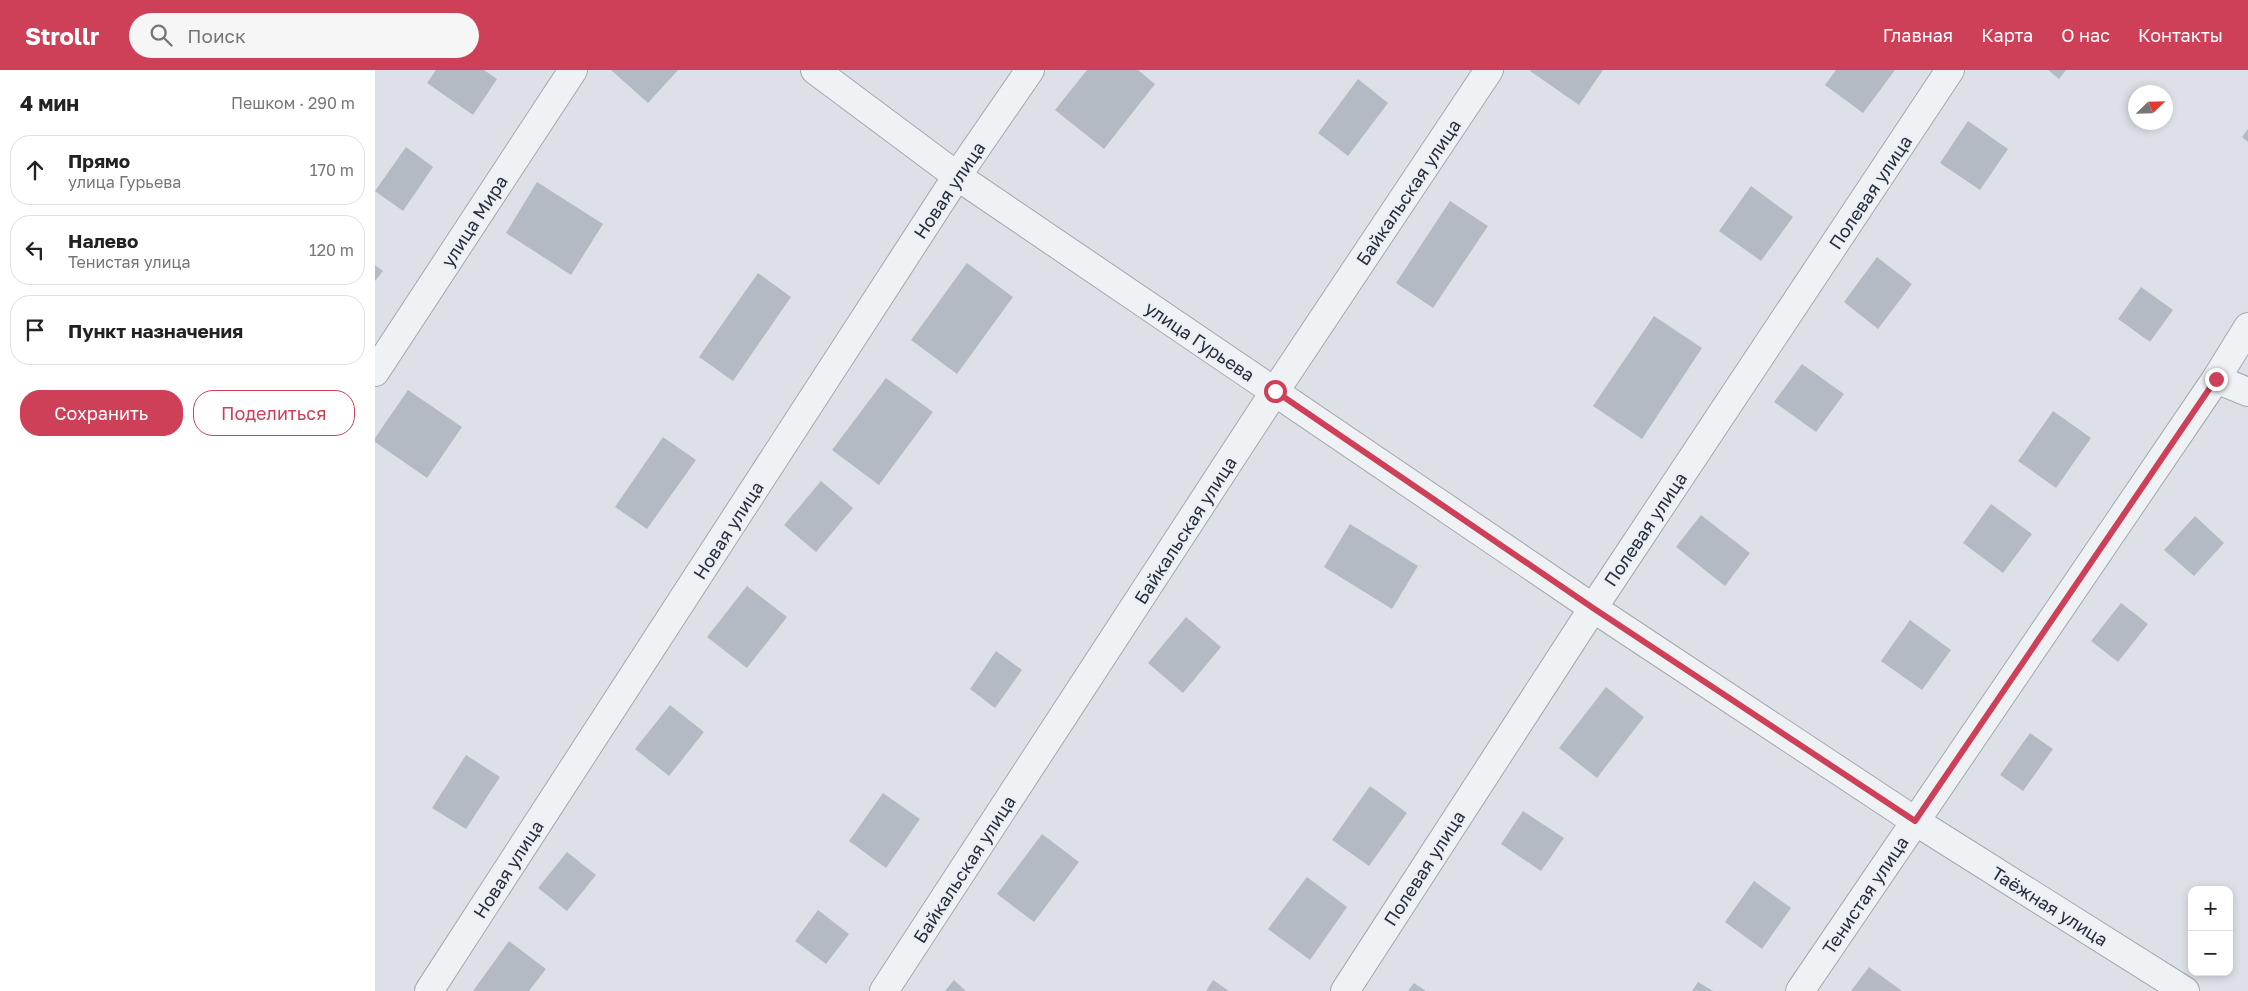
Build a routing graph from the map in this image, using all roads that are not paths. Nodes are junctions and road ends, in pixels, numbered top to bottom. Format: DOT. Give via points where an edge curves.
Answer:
graph roads {
  1 [pos="573,70"];
  2 [pos="815,70"];
  3 [pos="1030,70"];
  4 [pos="1489,70"];
  5 [pos="1951,70"];
  6 [pos="957,176"];
  7 [pos="2248,327"];
  8 [pos="375,372"];
  9 [pos="2216,379"];
  10 [pos="1275,391"];
  11 [pos="2248,392"];
  12 [pos="1593,608"];
  13 [pos="1915,821"];
  14 [pos="429,991"];
  15 [pos="884,991"];
  16 [pos="1345,991"];
  17 [pos="1800,991"];
  18 [pos="2185,991"];
  1 -- 8 [label="street, улица Мира"];
  2 -- 6 [label="street, улица Гурьева"];
  3 -- 6 [label="street, Новая улица"];
  4 -- 10 [label="street, Байкальская улица"];
  5 -- 12 [label="street, Полевая улица"];
  6 -- 10 [label="street, улица Гурьева"];
  6 -- 14 [label="street, Новая улица"];
  7 -- 9 [label="street, Тенистая улица"];
  9 -- 11 [label="street"];
  9 -- 13 [label="street, Тенистая улица"];
  10 -- 12 [label="street, улица Гурьева"];
  10 -- 15 [label="street, Байкальская улица"];
  12 -- 13 [label="street, улица Гурьева"];
  12 -- 16 [label="street, Полевая улица"];
  13 -- 17 [label="street, Тенистая улица"];
  13 -- 18 [label="street, Таёжная улица"];
}
